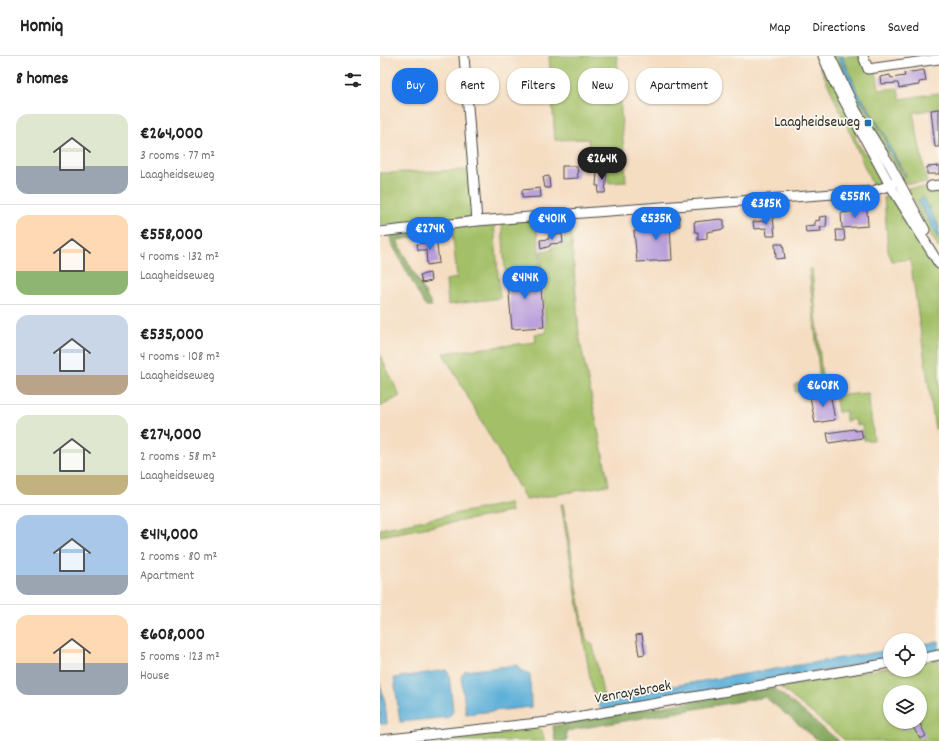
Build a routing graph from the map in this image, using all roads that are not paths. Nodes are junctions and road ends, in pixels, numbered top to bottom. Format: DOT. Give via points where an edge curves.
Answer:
graph roads {
  1 [pos="464,56"];
  2 [pos="823,56"];
  3 [pos="830,56"];
  4 [pos="863,56"];
  5 [pos="939,59"];
  6 [pos="894,182"];
  7 [pos="477,221"];
  8 [pos="380,232"];
  9 [pos="939,253"];
  10 [pos="939,264"];
  11 [pos="939,655"];
  12 [pos="927,657"];
  13 [pos="883,664"];
  14 [pos="380,740"];
  1 -- 7 [label="street"];
  2 -- 6 [label="street" via="840,95"];
  3 -- 6 [label="street"];
  4 -- 5 [label="street" via="868,70"];
  6 -- 7 [label="street" via="874,191"];
  6 -- 9 [label="street"];
  6 -- 10 [label="street"];
  7 -- 8 [label="street"];
  11 -- 12 [label="street"];
  13 -- 14 [label="street, Venraysbroek" via="548,722"];
}
